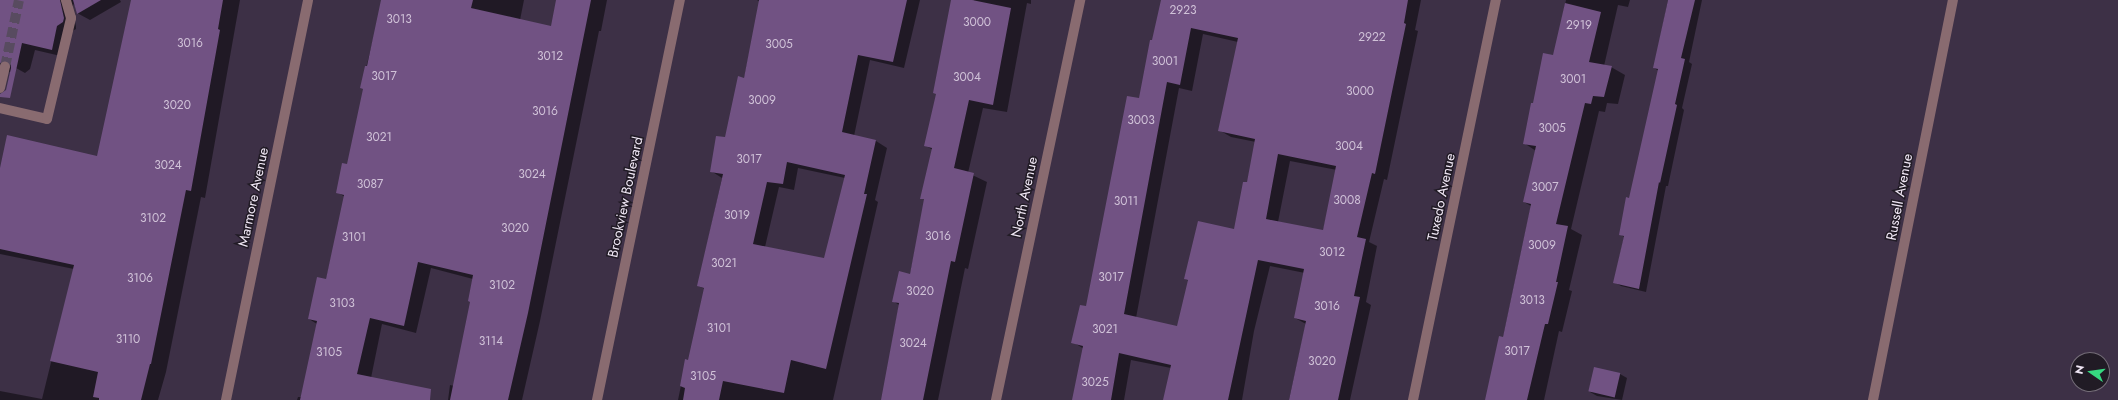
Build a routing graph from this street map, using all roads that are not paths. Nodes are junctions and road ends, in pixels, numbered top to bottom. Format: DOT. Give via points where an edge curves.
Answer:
graph roads {
  1 [pos="66,0"];
  2 [pos="308,0"];
  3 [pos="680,0"];
  4 [pos="1080,0"];
  5 [pos="1496,0"];
  6 [pos="1953,0"];
  7 [pos="5,67"];
  8 [pos="0,88"];
  9 [pos="0,108"];
  10 [pos="226,400"];
  11 [pos="597,400"];
  12 [pos="996,400"];
  13 [pos="1413,400"];
  14 [pos="1873,400"];
  1 -- 9 [label="street" via="71,18 47,119"];
  2 -- 10 [label="street, Marmore Avenue"];
  3 -- 11 [label="street, Brookview Boulevard"];
  4 -- 12 [label="street, North Avenue"];
  5 -- 13 [label="street, Tuxedo Avenue"];
  6 -- 14 [label="street, Russell Avenue"];
  7 -- 8 [label="street"];
}
